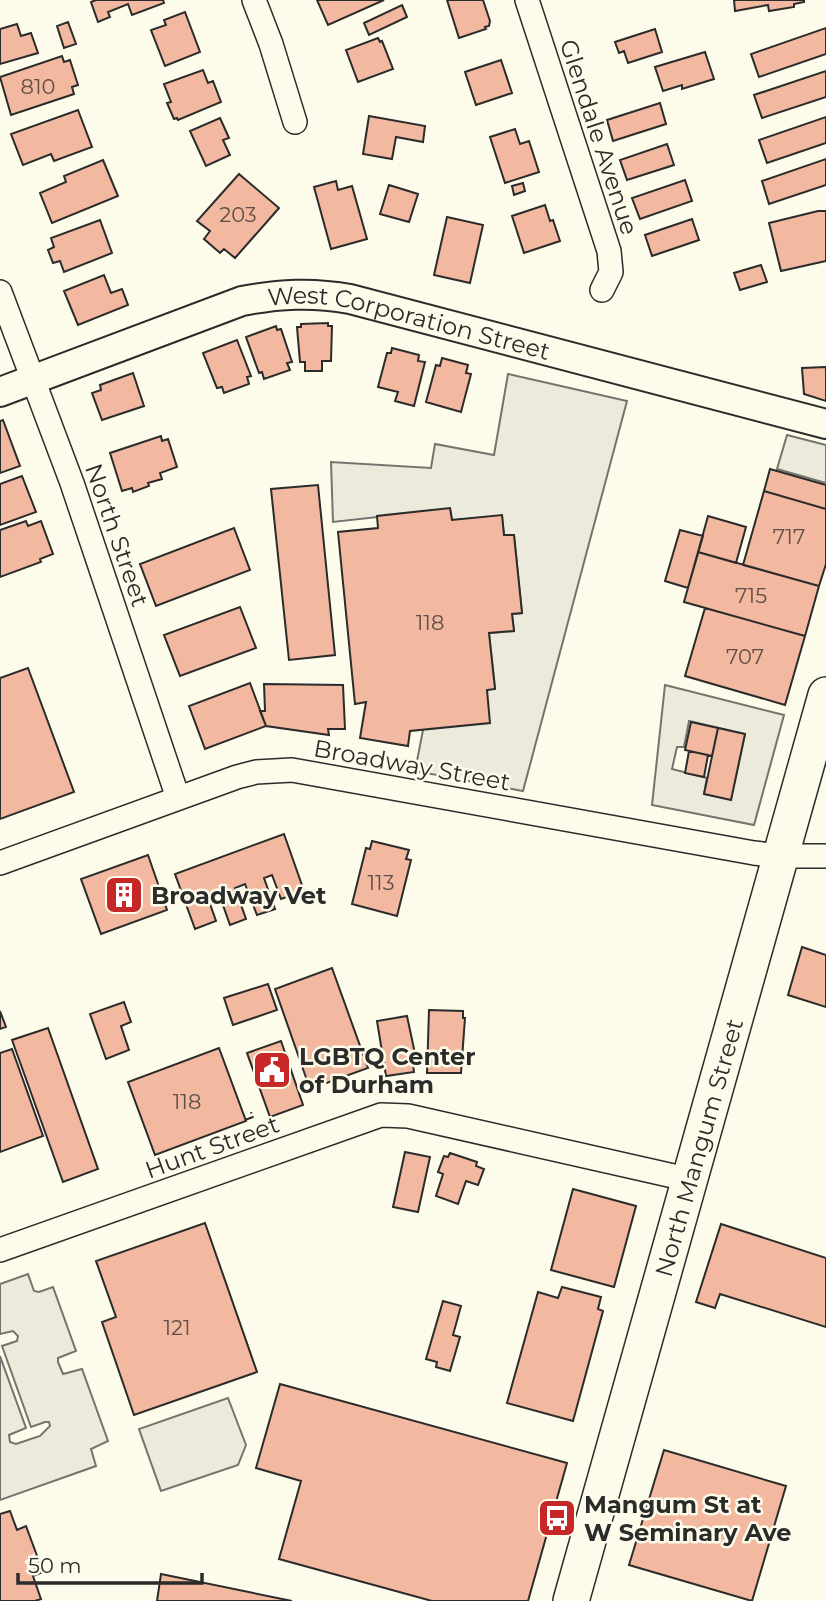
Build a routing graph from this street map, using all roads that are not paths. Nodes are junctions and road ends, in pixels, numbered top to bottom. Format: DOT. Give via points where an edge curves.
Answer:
graph roads {
  1 [pos="254,0"];
  2 [pos="527,0"];
  3 [pos="295,122"];
  4 [pos="602,290"];
  5 [pos="0,292"];
  6 [pos="34,379"];
  7 [pos="0,392"];
  8 [pos="826,424"];
  9 [pos="826,695"];
  10 [pos="178,798"];
  11 [pos="779,856"];
  12 [pos="826,856"];
  13 [pos="0,863"];
  14 [pos="691,1180"];
  15 [pos="0,1250"];
  16 [pos="571,1601"];
  1 -- 3 [label="street"];
  2 -- 4 [label="street, Glendale Avenue" via="609,251 611,272"];
  5 -- 6 [label="street, North Street"];
  6 -- 7 [label="street, West Corporation Street"];
  6 -- 8 [label="street, West Corporation Street" via="242,301 322,294"];
  6 -- 10 [label="street, North Street"];
  9 -- 11 [label="main road, North Mangum Street"];
  10 -- 11 [label="street, Broadway Street" via="237,776 292,770"];
  10 -- 13 [label="street, Broadway Street"];
  11 -- 12 [label="street, Broadway Street"];
  11 -- 14 [label="main road, North Mangum Street"];
  14 -- 15 [label="street, Hunt Street" via="408,1116 382,1115"];
  14 -- 16 [label="main road, North Mangum Street"];
}
